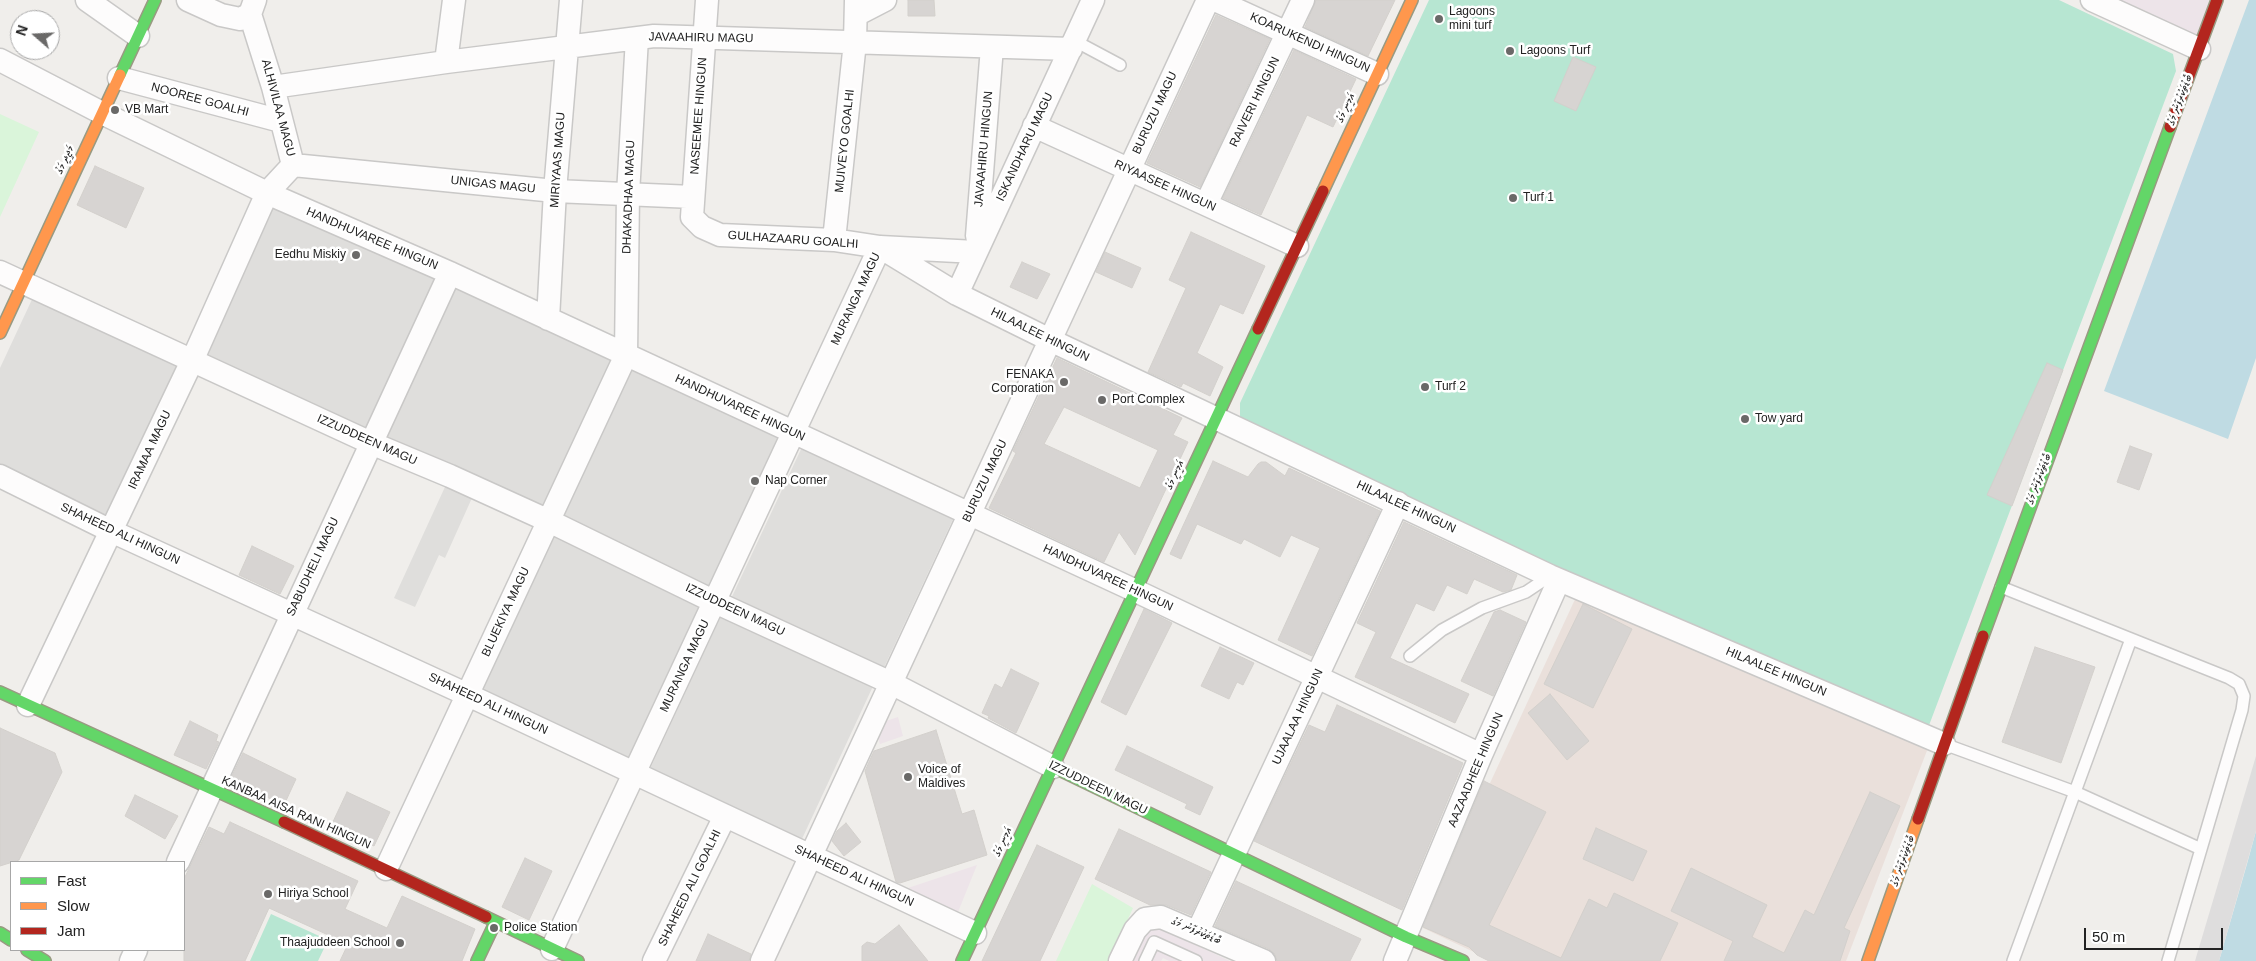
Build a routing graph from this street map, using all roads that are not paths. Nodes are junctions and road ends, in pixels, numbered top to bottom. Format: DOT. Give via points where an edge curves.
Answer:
graph roads {
  1 [pos="87,0"];
  2 [pos="155,0"];
  3 [pos="188,0"];
  4 [pos="454,0"];
  5 [pos="570,0"];
  6 [pos="706,0"];
  7 [pos="885,0"];
  8 [pos="1093,0"];
  9 [pos="1208,0"];
  10 [pos="1215,0"];
  11 [pos="1304,0"];
  12 [pos="1412,0"];
  13 [pos="2092,0"];
  14 [pos="2216,0"];
  15 [pos="253,7"];
  16 [pos="856,7"];
  17 [pos="1289,34"];
  18 [pos="138,36"];
  19 [pos="637,38"];
  20 [pos="704,38"];
  21 [pos="855,42"];
  22 [pos="1073,45"];
  23 [pos="992,46"];
  24 [pos="567,47"];
  25 [pos="2198,49"];
  26 [pos="0,60"];
  27 [pos="446,62"];
  28 [pos="1120,65"];
  29 [pos="1377,74"];
  30 [pos="119,78"];
  31 [pos="273,87"];
  32 [pos="102,113"];
  33 [pos="281,121"];
  34 [pos="1034,126"];
  35 [pos="293,164"];
  36 [pos="1128,171"];
  37 [pos="555,191"];
  38 [pos="267,193"];
  39 [pos="628,194"];
  40 [pos="693,197"];
  41 [pos="1206,204"];
  42 [pos="702,227"];
  43 [pos="834,240"];
  44 [pos="1297,246"];
  45 [pos="880,247"];
  46 [pos="976,252"];
  47 [pos="0,272"];
  48 [pos="450,273"];
  49 [pos="24,282"];
  50 [pos="957,294"];
  51 [pos="548,319"];
  52 [pos="0,332"];
  53 [pos="1050,340"];
  54 [pos="626,355"];
  55 [pos="192,361"];
  56 [pos="1216,418"];
  57 [pos="793,433"];
  58 [pos="371,443"];
  59 [pos="0,476"];
  60 [pos="1398,503"];
  61 [pos="969,514"];
  62 [pos="549,521"];
  63 [pos="111,531"];
  64 [pos="1554,578"];
  65 [pos="2000,587"];
  66 [pos="1136,591"];
  67 [pos="715,602"];
  68 [pos="292,613"];
  69 [pos="2131,639"];
  70 [pos="1410,656"];
  71 [pos="1318,677"];
  72 [pos="891,683"];
  73 [pos="0,692"];
  74 [pos="468,695"];
  75 [pos="28,705"];
  76 [pos="1944,744"];
  77 [pos="1481,755"];
  78 [pos="1053,767"];
  79 [pos="635,773"];
  80 [pos="213,790"];
  81 [pos="2075,792"];
  82 [pos="725,816"];
  83 [pos="2201,849"];
  84 [pos="1234,854"];
  85 [pos="811,856"];
  86 [pos="178,861"];
  87 [pos="386,869"];
  88 [pos="495,923"];
  89 [pos="1198,931"];
  90 [pos="975,933"];
  91 [pos="1406,937"];
  92 [pos="552,949"];
  93 [pos="29,951"];
  94 [pos="45,961"];
  95 [pos="477,961"];
  96 [pos="578,961"];
  97 [pos="654,961"];
  98 [pos="762,961"];
  99 [pos="962,961"];
  100 [pos="1120,961"];
  101 [pos="1145,961"];
  102 [pos="1196,961"];
  103 [pos="1264,961"];
  104 [pos="1395,961"];
  105 [pos="1463,961"];
  106 [pos="1868,961"];
  107 [pos="2013,961"];
  108 [pos="2168,961"];
  1 -- 18 [label="street"];
  2 -- 18 [label="main road, މަޖީދީ މަގު"];
  3 -- 15 [label="street, ALHIVILAA MAGU" via="221,15 240,19"];
  4 -- 27 [label="street"];
  5 -- 24 [label="street, MIRIYAAS MAGU"];
  6 -- 20 [label="street, NASEEMEE HINGUN"];
  7 -- 16 [label="street"];
  8 -- 22 [label="street, ISKANDHARU MAGU"];
  9 -- 36 [label="street, BURUZU MAGU"];
  10 -- 17 [label="street, KOARUKENDI HINGUN"];
  11 -- 17 [label="street, RAIVERI HINGUN"];
  12 -- 29 [label="main road, އަމީނީ މަގު"];
  13 -- 25 [label="street"];
  14 -- 25 [label="main road, ބޮޑުތަކުރުފާނު މަގު"];
  15 -- 31 [label="street, ALHIVILAA MAGU"];
  16 -- 21 [label="street, MUIVEYO GOALHI"];
  17 -- 29 [label="street, KOARUKENDI HINGUN"];
  17 -- 41 [label="street, RAIVERI HINGUN"];
  18 -- 30 [label="main road, މަޖީދީ މަގު"];
  19 -- 20 [label="street, JAVAAHIRU MAGU"];
  19 -- 24 [label="street, JAVAAHIRU MAGU"];
  19 -- 39 [label="street, DHAKADHAA MAGU"];
  20 -- 21 [label="street, JAVAAHIRU MAGU"];
  20 -- 40 [label="street, NASEEMEE HINGUN"];
  21 -- 23 [label="street, JAVAAHIRU MAGU"];
  21 -- 43 [label="street, MUIVEYO GOALHI"];
  22 -- 23 [label="street, JAVAAHIRU MAGU"];
  22 -- 28 [label="lane"];
  22 -- 34 [label="street, ISKANDHARU MAGU"];
  23 -- 46 [label="street, JAVAAHIRU HINGUN"];
  24 -- 27 [label="street, JAVAAHIRU MAGU"];
  24 -- 37 [label="street, MIRIYAAS MAGU"];
  25 -- 65 [label="main road, ބޮޑުތަކުރުފާނު މަގު"];
  26 -- 32 [label="street, HANDHUVAREE HINGUN"];
  27 -- 31 [label="street, JAVAAHIRU MAGU"];
  29 -- 44 [label="main road, އަމީނީ މަގު"];
  30 -- 32 [label="main road, މަޖީދީ މަގު"];
  30 -- 33 [label="street, NOOREE GOALHI"];
  31 -- 33 [label="street, ALHIVILAA MAGU"];
  32 -- 38 [label="street, HANDHUVAREE HINGUN"];
  32 -- 49 [label="main road, މަޖީދީ މަގު"];
  33 -- 35 [label="street, ALHIVILAA MAGU"];
  34 -- 36 [label="street, RIYAASEE HINGUN"];
  34 -- 46 [label="street, ISKANDHARU MAGU"];
  35 -- 37 [label="street, UNIGAS MAGU"];
  35 -- 38 [label="street, ALHIVILAA MAGU"];
  36 -- 41 [label="street, RIYAASEE HINGUN"];
  36 -- 53 [label="street, BURUZU MAGU"];
  37 -- 39 [label="street, UNIGAS MAGU"];
  37 -- 51 [label="street, MIRIYAAS MAGU"];
  38 -- 48 [label="street, HANDHUVAREE HINGUN"];
  38 -- 55 [label="street, IRAMAA MAGU"];
  39 -- 40 [label="street, UNIGAS MAGU"];
  39 -- 54 [label="street, DHAKADHAA MAGU"];
  40 -- 42 [label="street, NASEEMEE HINGUN" via="692,217"];
  41 -- 44 [label="street, RIYAASEE HINGUN"];
  42 -- 43 [label="street, GULHAZAARU GOALHI" via="720,235"];
  43 -- 45 [label="street, GULHAZAARU GOALHI"];
  44 -- 56 [label="main road, އަމީނީ މަގު"];
  45 -- 46 [label="street, GULHAZAARU GOALHI"];
  45 -- 50 [label="street, HILAALEE HINGUN"];
  45 -- 57 [label="street, MURANGA MAGU"];
  46 -- 50 [label="street, ISKANDHARU MAGU"];
  47 -- 49 [label="street, IZZUDDEEN MAGU"];
  48 -- 51 [label="street, HANDHUVAREE HINGUN"];
  48 -- 58 [label="street, SABUDHELI MAGU"];
  49 -- 52 [label="main road, މަޖީދީ މަގު"];
  49 -- 55 [label="street, IZZUDDEEN MAGU"];
  50 -- 53 [label="street, HILAALEE HINGUN"];
  51 -- 54 [label="street, HANDHUVAREE HINGUN"];
  53 -- 56 [label="street, HILAALEE HINGUN"];
  53 -- 61 [label="street, BURUZU MAGU"];
  54 -- 57 [label="street, HANDHUVAREE HINGUN"];
  54 -- 62 [label="street, BLUEKIYA MAGU"];
  55 -- 58 [label="street, IZZUDDEEN MAGU"];
  55 -- 63 [label="street, IRAMAA MAGU"];
  56 -- 60 [label="street, HILAALEE HINGUN"];
  56 -- 66 [label="main road, އަމީނީ މަގު"];
  57 -- 61 [label="street, HANDHUVAREE HINGUN"];
  57 -- 67 [label="street, MURANGA MAGU"];
  58 -- 62 [label="street, IZZUDDEEN MAGU"];
  58 -- 68 [label="street, SABUDHELI MAGU"];
  59 -- 63 [label="street, SHAHEED ALI HINGUN"];
  60 -- 64 [label="street, HILAALEE HINGUN"];
  60 -- 71 [label="street, UJAALAA HINGUN"];
  61 -- 66 [label="street, HANDHUVAREE HINGUN"];
  61 -- 72 [label="street, BURUZU MAGU"];
  62 -- 67 [label="street, IZZUDDEEN MAGU"];
  62 -- 74 [label="street, BLUEKIYA MAGU"];
  63 -- 68 [label="street, SHAHEED ALI HINGUN"];
  63 -- 75 [label="street, IRAMAA MAGU"];
  64 -- 70 [label="lane" via="1482,608 1442,630"];
  64 -- 76 [label="street, HILAALEE HINGUN"];
  64 -- 77 [label="street, AAZAADHEE HINGUN"];
  65 -- 69 [label="lane"];
  65 -- 76 [label="main road, ބޮޑުތަކުރުފާނު މަގު"];
  66 -- 71 [label="street, HANDHUVAREE HINGUN"];
  66 -- 78 [label="main road, އަމީނީ މަގު"];
  67 -- 72 [label="street, IZZUDDEEN MAGU"];
  67 -- 79 [label="street, MURANGA MAGU"];
  68 -- 74 [label="street, SHAHEED ALI HINGUN"];
  68 -- 80 [label="street, SABUDHELI MAGU"];
  69 -- 81 [label="lane"];
  69 -- 83 [label="lane" via="2229,678 2239,684 2244,696"];
  71 -- 77 [label="street, HANDHUVAREE HINGUN"];
  71 -- 84 [label="street, UJAALAA HINGUN"];
  72 -- 78 [label="street, IZZUDDEEN MAGU"];
  72 -- 85 [label="street, BURUZU MAGU"];
  73 -- 75 [label="main road, KANBAA AISA RANI HINGUN"];
  74 -- 79 [label="street, SHAHEED ALI HINGUN"];
  74 -- 87 [label="street, BLUEKIYA MAGU"];
  75 -- 80 [label="main road, KANBAA AISA RANI HINGUN"];
  76 -- 81 [label="lane"];
  76 -- 106 [label="main road, ބޮޑުތަކުރުފާނު މަގު"];
  77 -- 91 [label="street, AAZAADHEE HINGUN"];
  78 -- 84 [label="main road, IZZUDDEEN MAGU"];
  78 -- 90 [label="main road, އަމީނީ މަގު"];
  79 -- 82 [label="street, SHAHEED ALI HINGUN"];
  79 -- 92 [label="street, MURANGA MAGU"];
  80 -- 86 [label="street, SABUDHELI MAGU"];
  80 -- 87 [label="main road, KANBAA AISA RANI HINGUN"];
  81 -- 83 [label="lane"];
  81 -- 107 [label="lane"];
  82 -- 85 [label="street, SHAHEED ALI HINGUN"];
  82 -- 97 [label="street, SHAHEED ALI GOALHI"];
  83 -- 108 [label="lane"];
  84 -- 89 [label="street, UJAALAA HINGUN"];
  84 -- 91 [label="main road, IZZUDDEEN MAGU"];
  85 -- 90 [label="street, SHAHEED ALI HINGUN"];
  85 -- 98 [label="street, BURUZU MAGU"];
  87 -- 88 [label="main road, KANBAA AISA RANI HINGUN"];
  88 -- 92 [label="main road, KANBAA AISA RANI HINGUN"];
  88 -- 95 [label="main road"];
  89 -- 100 [label="street, ބޮޑުތަކުރުފާނު މަގު" via="1161,917 1145,919 1134,930"];
  89 -- 103 [label="street, ބޮޑުތަކުރުފާނު މަގު"];
  90 -- 99 [label="main road, އަމީނީ މަގު"];
  91 -- 104 [label="street, AAZAADHEE HINGUN"];
  91 -- 105 [label="main road, IZZUDDEEN MAGU"];
  92 -- 96 [label="main road, KANBAA AISA RANI HINGUN"];
  93 -- 94 [label="main road"];
  101 -- 102 [label="lane" via="1154,942"];
}
